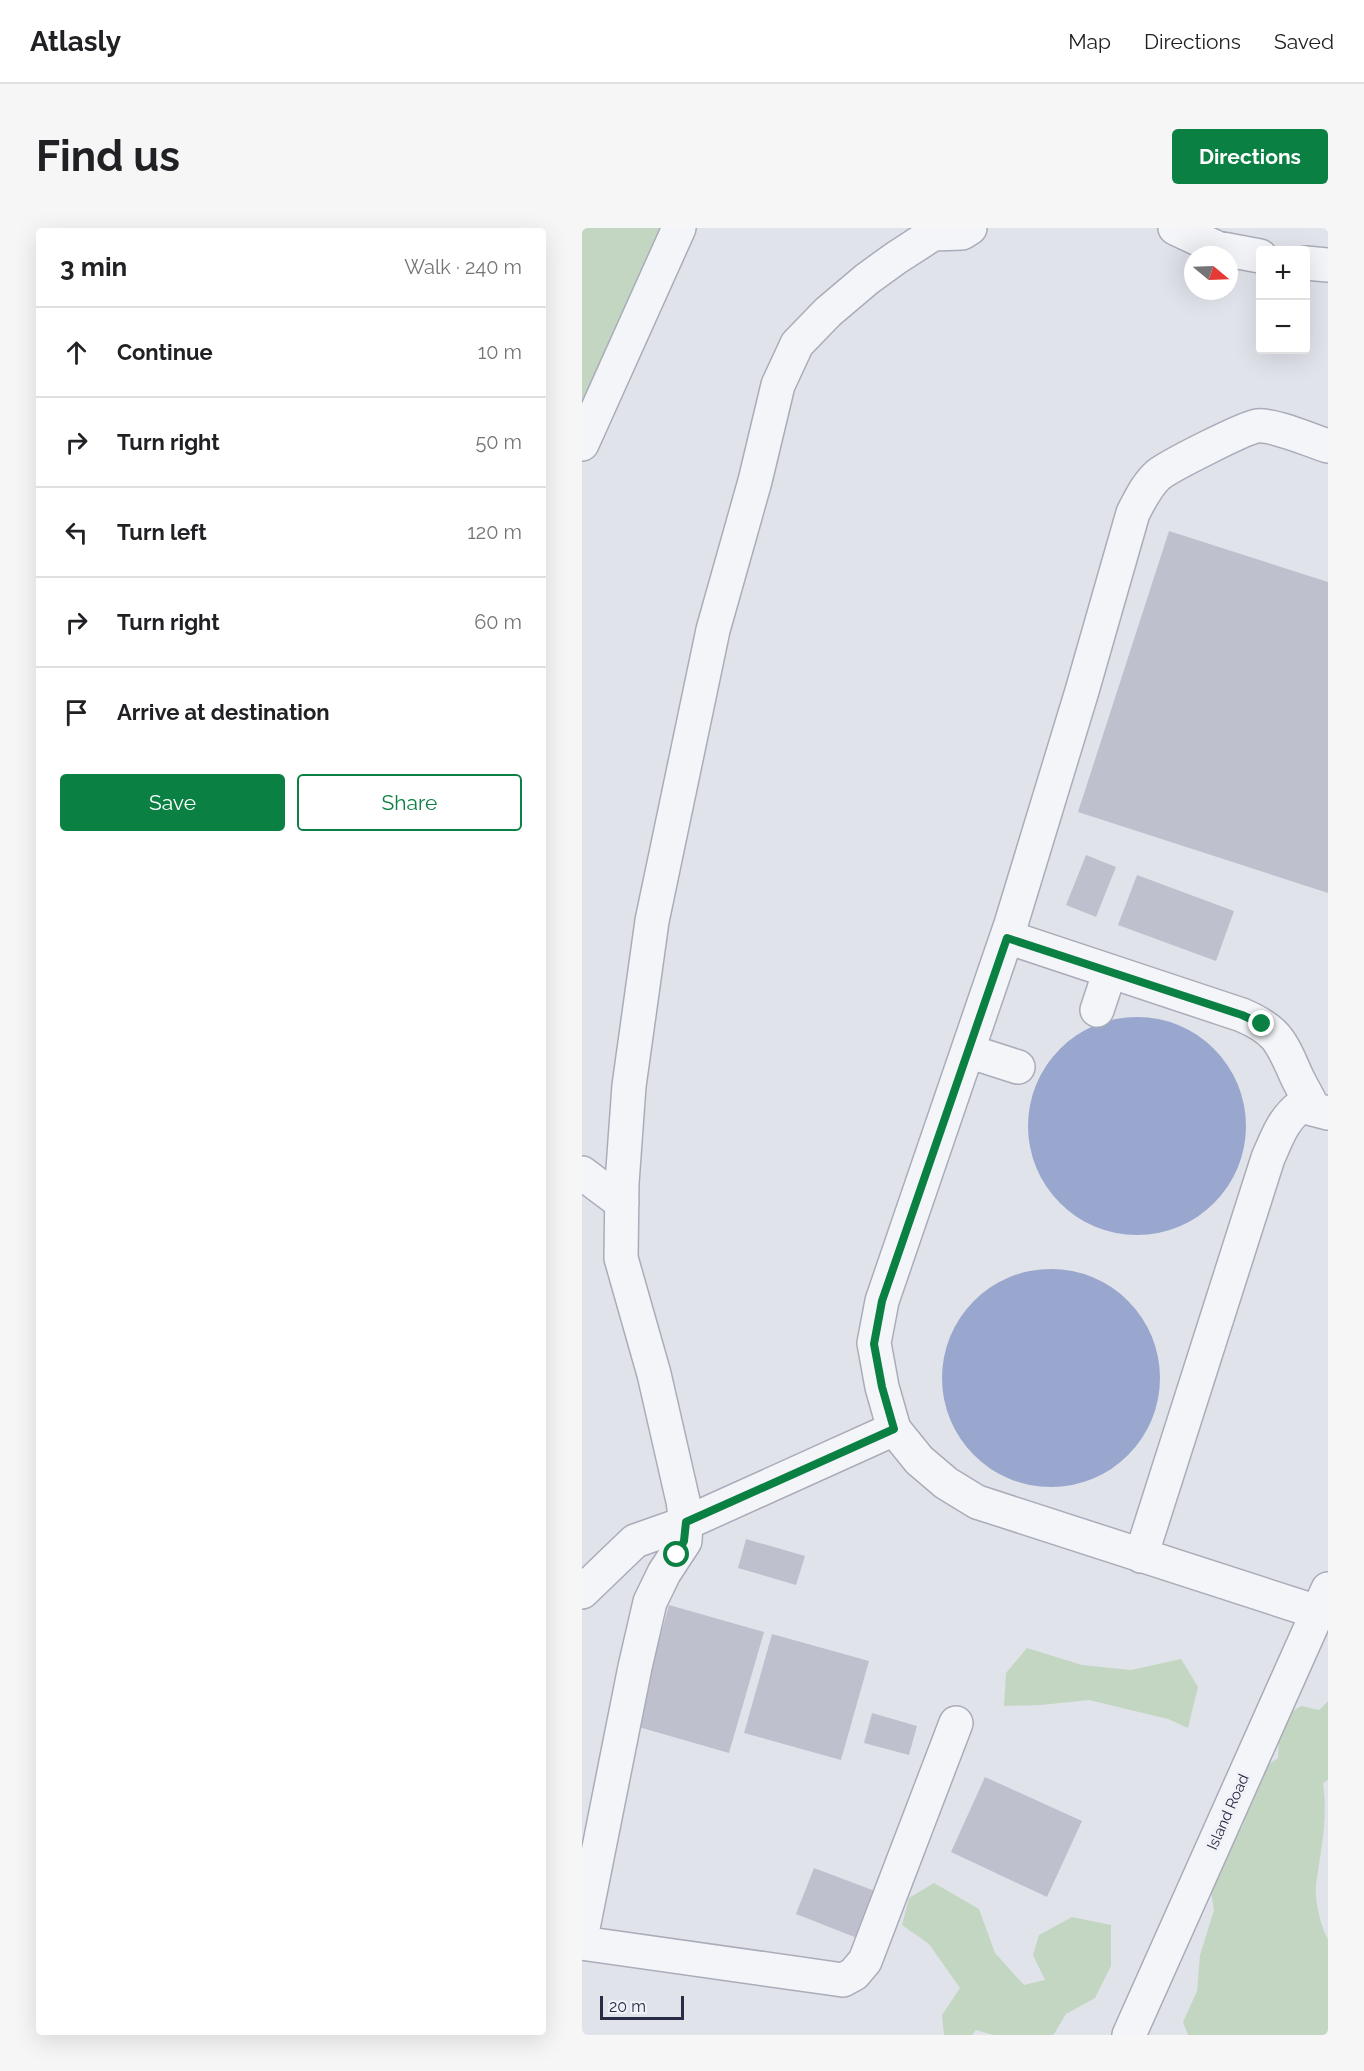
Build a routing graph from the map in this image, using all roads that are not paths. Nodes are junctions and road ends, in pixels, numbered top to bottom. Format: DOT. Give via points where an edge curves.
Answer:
graph roads {
  1 [pos="679,228"];
  2 [pos="970,228"];
  3 [pos="1175,228"];
  4 [pos="1256,255"];
  5 [pos="1310,263"];
  6 [pos="1328,265"];
  7 [pos="582,444"];
  8 [pos="1328,446"];
  9 [pos="1007,938"];
  10 [pos="1110,971"];
  11 [pos="1097,1010"];
  12 [pos="968,1051"];
  13 [pos="1018,1067"];
  14 [pos="1320,1111"];
  15 [pos="582,1173"];
  16 [pos="622,1203"];
  17 [pos="894,1429"];
  18 [pos="686,1522"];
  19 [pos="1141,1556"];
  20 [pos="582,1592"];
  21 [pos="1323,1600"];
  22 [pos="956,1723"];
  23 [pos="582,1933"];
  24 [pos="582,1943"];
  25 [pos="1129,2035"];
  1 -- 7 [label="street"];
  2 -- 16 [label="street" via="962,233 933,234 867,279 797,344 778,385 713,630 652,921 629,1086"];
  3 -- 4 [label="street" via="1217,248"];
  5 -- 6 [label="street"];
  8 -- 9 [label="street" via="1258,426 1236,433 1159,474 1145,490 1133,513"];
  9 -- 10 [label="street"];
  9 -- 12 [label="street"];
  10 -- 11 [label="street"];
  10 -- 14 [label="street" via="1262,1024 1278,1039"];
  12 -- 13 [label="street"];
  12 -- 17 [label="street" via="882,1301 874,1344"];
  14 -- 19 [label="street" via="1301,1106 1292,1113 1268,1158"];
  15 -- 16 [label="street"];
  16 -- 18 [label="street" via="621,1258 654,1374"];
  17 -- 18 [label="street"];
  17 -- 19 [label="street" via="919,1460 977,1502"];
  18 -- 20 [label="street" via="635,1541"];
  18 -- 23 [label="street" via="684,1541 650,1602"];
  19 -- 21 [label="street"];
  21 -- 25 [label="street, Island Road"];
  22 -- 24 [label="street" via="865,1961 854,1974 843,1980"];
}
